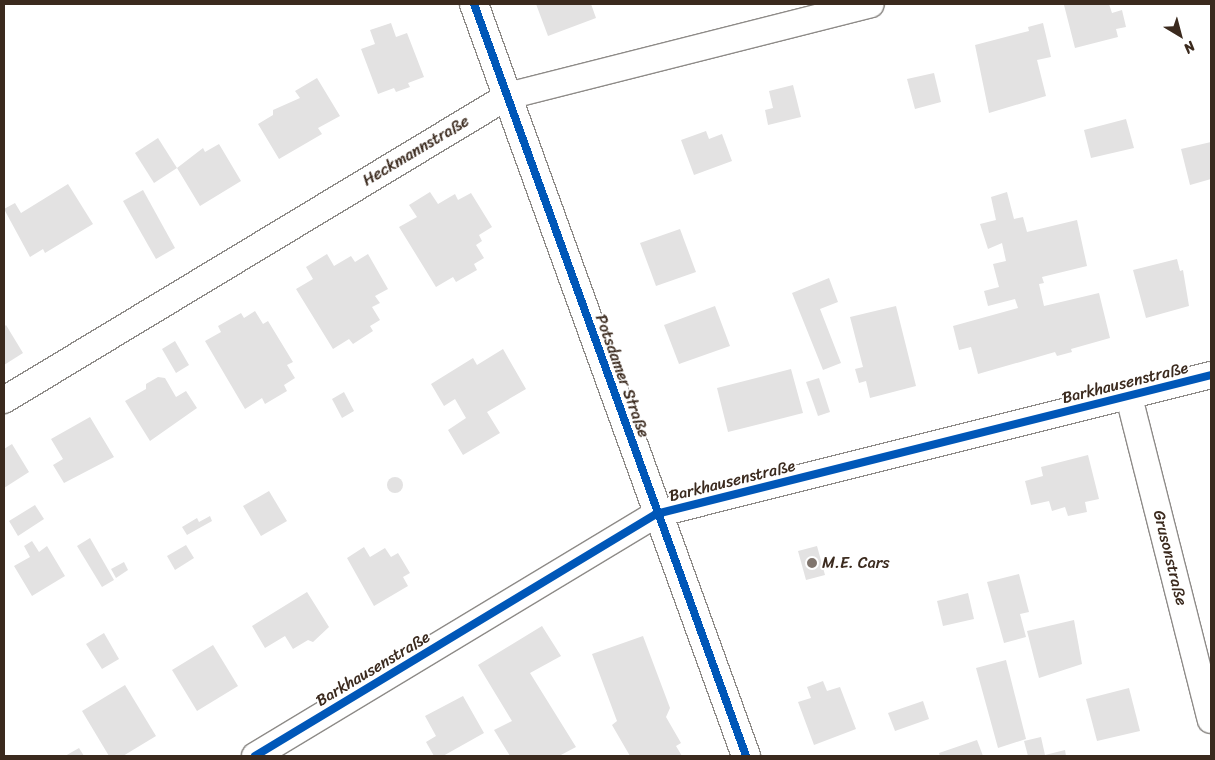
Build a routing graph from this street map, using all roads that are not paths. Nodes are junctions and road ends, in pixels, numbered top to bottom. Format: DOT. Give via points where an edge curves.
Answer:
graph roads {
  1 [pos="474,4"];
  2 [pos="871,4"];
  3 [pos="508,96"];
  4 [pos="1211,375"];
  5 [pos="1129,396"];
  6 [pos="4,400"];
  7 [pos="656,514"];
  8 [pos="1211,720"];
  9 [pos="255,756"];
  10 [pos="746,756"];
  1 -- 3 [label="street, Potsdamer Straße"];
  2 -- 3 [label="street, Heckmannstraße"];
  3 -- 6 [label="street, Heckmannstraße"];
  3 -- 7 [label="street, Potsdamer Straße"];
  4 -- 5 [label="street, Barkhausenstraße"];
  5 -- 7 [label="street, Barkhausenstraße"];
  5 -- 8 [label="street, Grusonstraße"];
  7 -- 9 [label="street, Barkhausenstraße"];
  7 -- 10 [label="street, Potsdamer Straße"];
}
